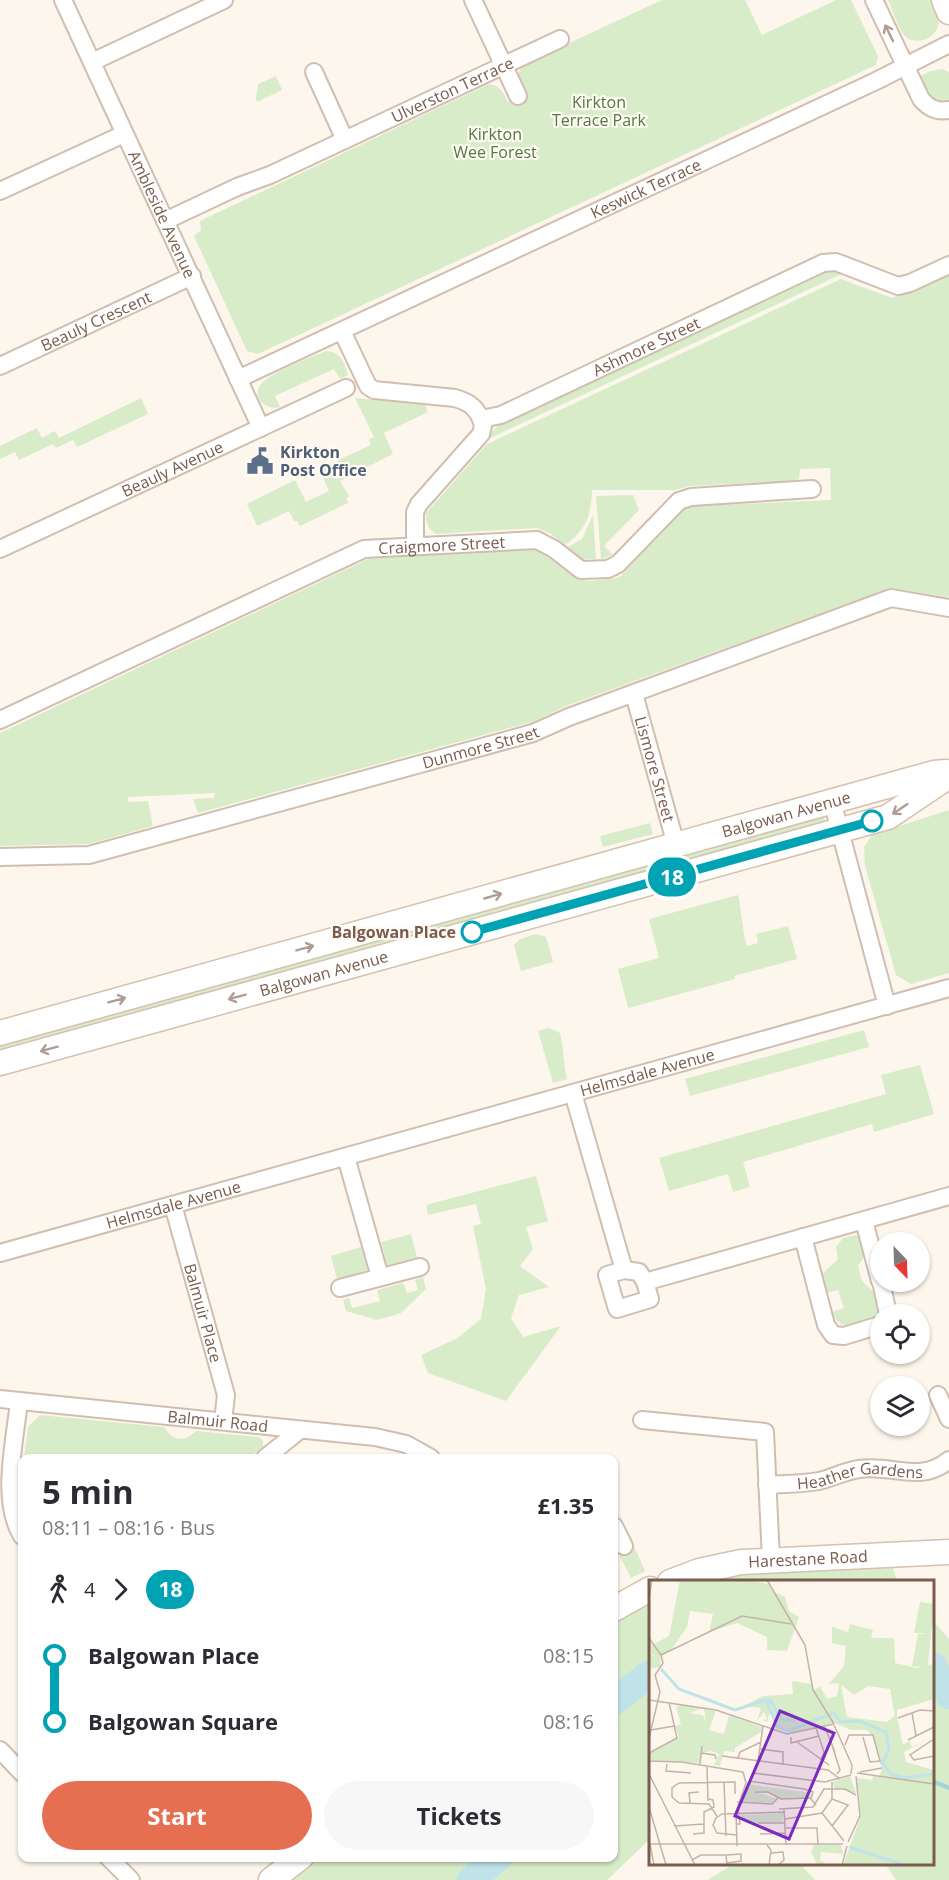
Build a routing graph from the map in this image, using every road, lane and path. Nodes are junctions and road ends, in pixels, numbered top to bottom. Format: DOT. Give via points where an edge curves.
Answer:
graph roads {
  1 [pos="63,0"];
  2 [pos="224,0"];
  3 [pos="473,0"];
  4 [pos="874,0"];
  5 [pos="944,0"];
  6 [pos="949,12"];
  7 [pos="560,39"];
  8 [pos="949,44"];
  9 [pos="93,62"];
  10 [pos="905,65"];
  11 [pos="504,66"];
  12 [pos="314,72"];
  13 [pos="518,96"];
  14 [pos="949,110"];
  15 [pos="124,134"];
  16 [pos="345,140"];
  17 [pos="0,191"];
  18 [pos="165,221"];
  19 [pos="949,265"];
  20 [pos="192,276"];
  21 [pos="342,331"];
  22 [pos="0,366"];
  23 [pos="238,380"];
  24 [pos="346,388"];
  25 [pos="481,419"];
  26 [pos="261,428"];
  27 [pos="812,489"];
  28 [pos="416,545"];
  29 [pos="0,549"];
  30 [pos="949,608"];
  31 [pos="634,694"];
  32 [pos="0,720"];
  33 [pos="949,774"];
  34 [pos="832,801"];
  35 [pos="840,830"];
  36 [pos="676,845"];
  37 [pos="0,857"];
  38 [pos="949,988"];
  39 [pos="887,1006"];
  40 [pos="0,1033"];
  41 [pos="0,1063"];
  42 [pos="573,1093"];
  43 [pos="346,1157"];
  44 [pos="949,1197"];
  45 [pos="173,1205"];
  46 [pos="864,1221"];
  47 [pos="803,1237"];
  48 [pos="870,1244"];
  49 [pos="0,1253"];
  50 [pos="420,1267"];
  51 [pos="624,1270"];
  52 [pos="380,1277"];
  53 [pos="645,1282"];
  54 [pos="340,1288"];
  55 [pos="870,1328"];
  56 [pos="938,1395"];
  57 [pos="0,1400"];
  58 [pos="19,1401"];
  59 [pos="949,1419"];
  60 [pos="642,1420"];
  61 [pos="223,1421"];
  62 [pos="300,1430"];
  63 [pos="270,1454"];
  64 [pos="424,1454"];
  65 [pos="949,1460"];
  66 [pos="767,1485"];
  67 [pos="18,1528"];
  68 [pos="618,1534"];
  69 [pos="624,1546"];
  70 [pos="949,1552"];
  71 [pos="771,1560"];
  72 [pos="673,1580"];
  73 [pos="649,1591"];
  74 [pos="618,1607"];
  75 [pos="0,1750"];
  76 [pos="18,1769"];
  77 [pos="113,1862"];
  78 [pos="295,1862"];
  79 [pos="131,1880"];
  80 [pos="272,1880"];
  1 -- 9 [label="street, Ambleside Avenue"];
  2 -- 9 [label="street"];
  3 -- 11 [label="street"];
  10 -- 4 [label="street, one-way"];
  5 -- 6 [label="street"];
  7 -- 11 [label="street, Ulverston Terrace"];
  8 -- 10 [label="street, Keswick Terrace"];
  9 -- 15 [label="street, Ambleside Avenue"];
  10 -- 14 [label="street" via="929,108"];
  10 -- 21 [label="street, Keswick Terrace"];
  11 -- 13 [label="street"];
  11 -- 16 [label="street, Ulverston Terrace"];
  12 -- 16 [label="street"];
  15 -- 17 [label="street"];
  15 -- 18 [label="street, Ambleside Avenue"];
  16 -- 18 [label="street, Ulverston Terrace"];
  18 -- 20 [label="street, Ambleside Avenue"];
  19 -- 25 [label="street, Ashmore Street" via="898,286 836,262 823,263 501,415"];
  20 -- 22 [label="street, Beauly Crescent"];
  20 -- 23 [label="street, Ambleside Avenue"];
  21 -- 23 [label="street, Keswick Terrace"];
  21 -- 25 [label="street" via="364,380 374,390 455,398 477,410"];
  23 -- 26 [label="street, Ambleside Avenue"];
  24 -- 26 [label="street, Beauly Avenue"];
  25 -- 28 [label="street" via="481,434 419,504 415,512"];
  26 -- 29 [label="street, Beauly Avenue"];
  27 -- 28 [label="street, Craigmore Street" via="691,496 679,501 618,564 608,569 581,570 537,540"];
  28 -- 32 [label="street, Craigmore Street" via="364,549"];
  30 -- 31 [label="street, Dunmore Street" via="891,598"];
  31 -- 36 [label="street, Lismore Street"];
  31 -- 37 [label="street, Dunmore Street" via="533,732 89,855"];
  33 -- 34 [label="street, Balgowan Avenue" via="934,773"];
  33 -- 35 [label="street, Balgowan Avenue, one-way" via="888,817"];
  34 -- 35 [label="street"];
  34 -- 36 [label="street, Balgowan Avenue"];
  35 -- 39 [label="street"];
  35 -- 41 [label="street, Balgowan Avenue, one-way"];
  40 -- 36 [label="street, Balgowan Avenue, one-way"];
  38 -- 39 [label="street, Helmsdale Avenue"];
  39 -- 42 [label="street, Helmsdale Avenue"];
  42 -- 43 [label="street, Helmsdale Avenue"];
  42 -- 51 [label="street"];
  43 -- 45 [label="street, Helmsdale Avenue"];
  43 -- 52 [label="street"];
  44 -- 46 [label="street"];
  45 -- 49 [label="street, Helmsdale Avenue"];
  45 -- 61 [label="street, Balmuir Place" via="226,1395"];
  46 -- 47 [label="street"];
  46 -- 48 [label="street"];
  47 -- 53 [label="street"];
  47 -- 55 [label="street" via="826,1324 833,1335 844,1336"];
  50 -- 52 [label="street"];
  51 -- 53 [label="street" via="639,1272"];
  51 -- 53 [label="street" via="607,1275 617,1309 650,1299"];
  52 -- 54 [label="street"];
  56 -- 59 [label="street"];
  57 -- 58 [label="street, Balmuir Road"];
  58 -- 61 [label="street, Balmuir Road"];
  58 -- 67 [label="street" via="10,1496"];
  60 -- 66 [label="street" via="765,1432"];
  61 -- 62 [label="street, Balmuir Road"];
  62 -- 63 [label="street"];
  62 -- 64 [label="street, Balmuir Road" via="375,1437 406,1444"];
  65 -- 66 [label="street, Heather Gardens" via="920,1473 858,1469 817,1481"];
  66 -- 71 [label="street"];
  68 -- 69 [label="street"];
  70 -- 71 [label="street, Harestane Road"];
  71 -- 72 [label="street, Harestane Road" via="741,1562"];
  73 -- 74 [label="street"];
  75 -- 76 [label="street"];
  77 -- 79 [label="street"];
  78 -- 80 [label="street"];
}
